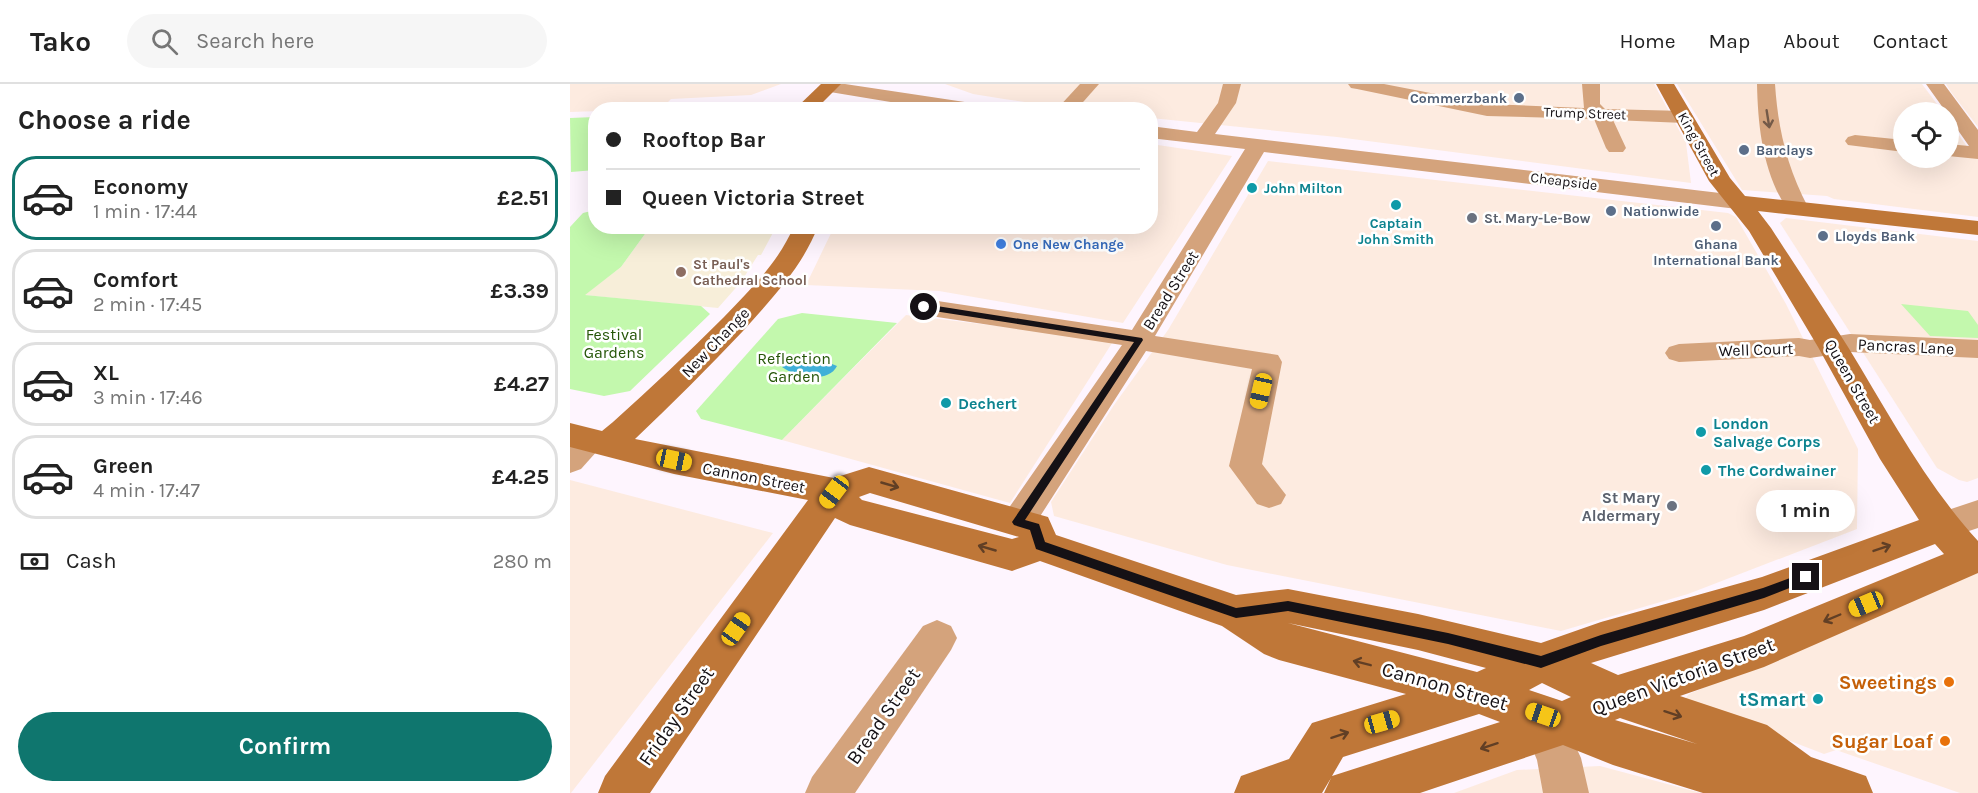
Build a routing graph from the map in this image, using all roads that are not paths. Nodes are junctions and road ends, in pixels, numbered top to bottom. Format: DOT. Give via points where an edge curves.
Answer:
graph roads {
  1 [pos="912,84"];
  2 [pos="1232,84"];
  3 [pos="1357,84"];
  4 [pos="1591,84"];
  5 [pos="1665,84"];
  6 [pos="1766,84"];
  7 [pos="1935,84"];
  8 [pos="829,85"];
  9 [pos="1089,85"];
  10 [pos="896,96"];
  11 [pos="811,102"];
  12 [pos="931,102"];
  13 [pos="1073,102"];
  14 [pos="1598,112"];
  15 [pos="1684,117"];
  16 [pos="1158,133"];
  17 [pos="1203,137"];
  18 [pos="1855,141"];
  19 [pos="1258,144"];
  20 [pos="1978,144"];
  21 [pos="1893,145"];
  22 [pos="1616,148"];
  23 [pos="1959,151"];
  24 [pos="1978,153"];
  25 [pos="1737,202"];
  26 [pos="1797,207"];
  27 [pos="1978,228"];
  28 [pos="803,234"];
  29 [pos="924,307"];
  30 [pos="1139,340"];
  31 [pos="1833,347"];
  32 [pos="1978,349"];
  33 [pos="1679,353"];
  34 [pos="585,445"];
  35 [pos="834,492"];
  36 [pos="1269,495"];
  37 [pos="1978,514"];
  38 [pos="1942,526"];
  39 [pos="1029,534"];
  40 [pos="1975,557"];
  41 [pos="1236,613"];
  42 [pos="937,638"];
  43 [pos="1541,662"];
  44 [pos="1479,693"];
  45 [pos="1617,696"];
  46 [pos="1555,725"];
  47 [pos="1798,776"];
  48 [pos="1319,785"];
  49 [pos="622,793"];
  50 [pos="828,793"];
  51 [pos="1258,793"];
  52 [pos="1348,793"];
  53 [pos="1566,793"];
  54 [pos="1850,793"];
  1 -- 10 [label="street"];
  2 -- 17 [label="street" via="1227,103"];
  3 -- 14 [label="street, Trump Street" via="1487,110"];
  4 -- 14 [label="street" via="1591,105"];
  5 -- 15 [label="street, King Street"];
  6 -- 26 [label="street, one-way" via="1766,112 1775,154"];
  7 -- 20 [label="street"];
  8 -- 10 [label="street"];
  8 -- 11 [label="street"];
  9 -- 13 [label="street"];
  10 -- 12 [label="street"];
  14 -- 15 [label="street, Trump Street"];
  14 -- 22 [label="street"];
  15 -- 25 [label="street, King Street" via="1720,181"];
  16 -- 17 [label="street, Cheapside"];
  17 -- 19 [label="street, Cheapside"];
  18 -- 21 [label="street"];
  19 -- 25 [label="street, Cheapside"];
  19 -- 30 [label="street, Bread Street"];
  23 -- 24 [label="street"];
  25 -- 26 [label="street, Cheapside"];
  25 -- 31 [label="street, Queen Street" via="1759,228"];
  26 -- 27 [label="street, Cheapside"];
  28 -- 34 [label="street, New Change" via="795,252 762,294 666,393"];
  29 -- 30 [label="street"];
  30 -- 36 [label="street" via="1268,362 1245,466"];
  30 -- 39 [label="street, Bread Street"];
  31 -- 32 [label="street, Pancras Lane" via="1850,343"];
  31 -- 33 [label="street, Well Court"];
  31 -- 38 [label="street, Queen Street"];
  34 -- 35 [label="street, Cannon Street"];
  35 -- 39 [label="street" via="850,511 1012,555"];
  35 -- 49 [label="street, Friday Street"];
  37 -- 38 [label="street"];
  38 -- 40 [label="street, Queen Street"];
  43 -- 38 [label="street, one-way" via="1764,593"];
  39 -- 41 [label="street, Cannon Street"];
  40 -- 45 [label="street, Queen Victoria Street, one-way" via="1749,654"];
  41 -- 43 [label="street, Cannon Street" via="1288,606 1438,636"];
  44 -- 41 [label="street, Cannon Street, one-way" via="1279,642"];
  42 -- 50 [label="street, Bread Street"];
  43 -- 44 [label="street"];
  43 -- 45 [label="street, Cannon Street"];
  44 -- 46 [label="street, Cannon Street"];
  48 -- 44 [label="street, one-way" via="1328,739"];
  45 -- 46 [label="street, Queen Victoria Street"];
  45 -- 47 [label="street, Cannon Street, one-way" via="1751,741"];
  46 -- 47 [label="street, Cannon Street" via="1738,778"];
  46 -- 52 [label="street, Queen Victoria Street, one-way"];
  46 -- 53 [label="street"];
  47 -- 54 [label="street, Cannon Street"];
  48 -- 51 [label="street"];
}
